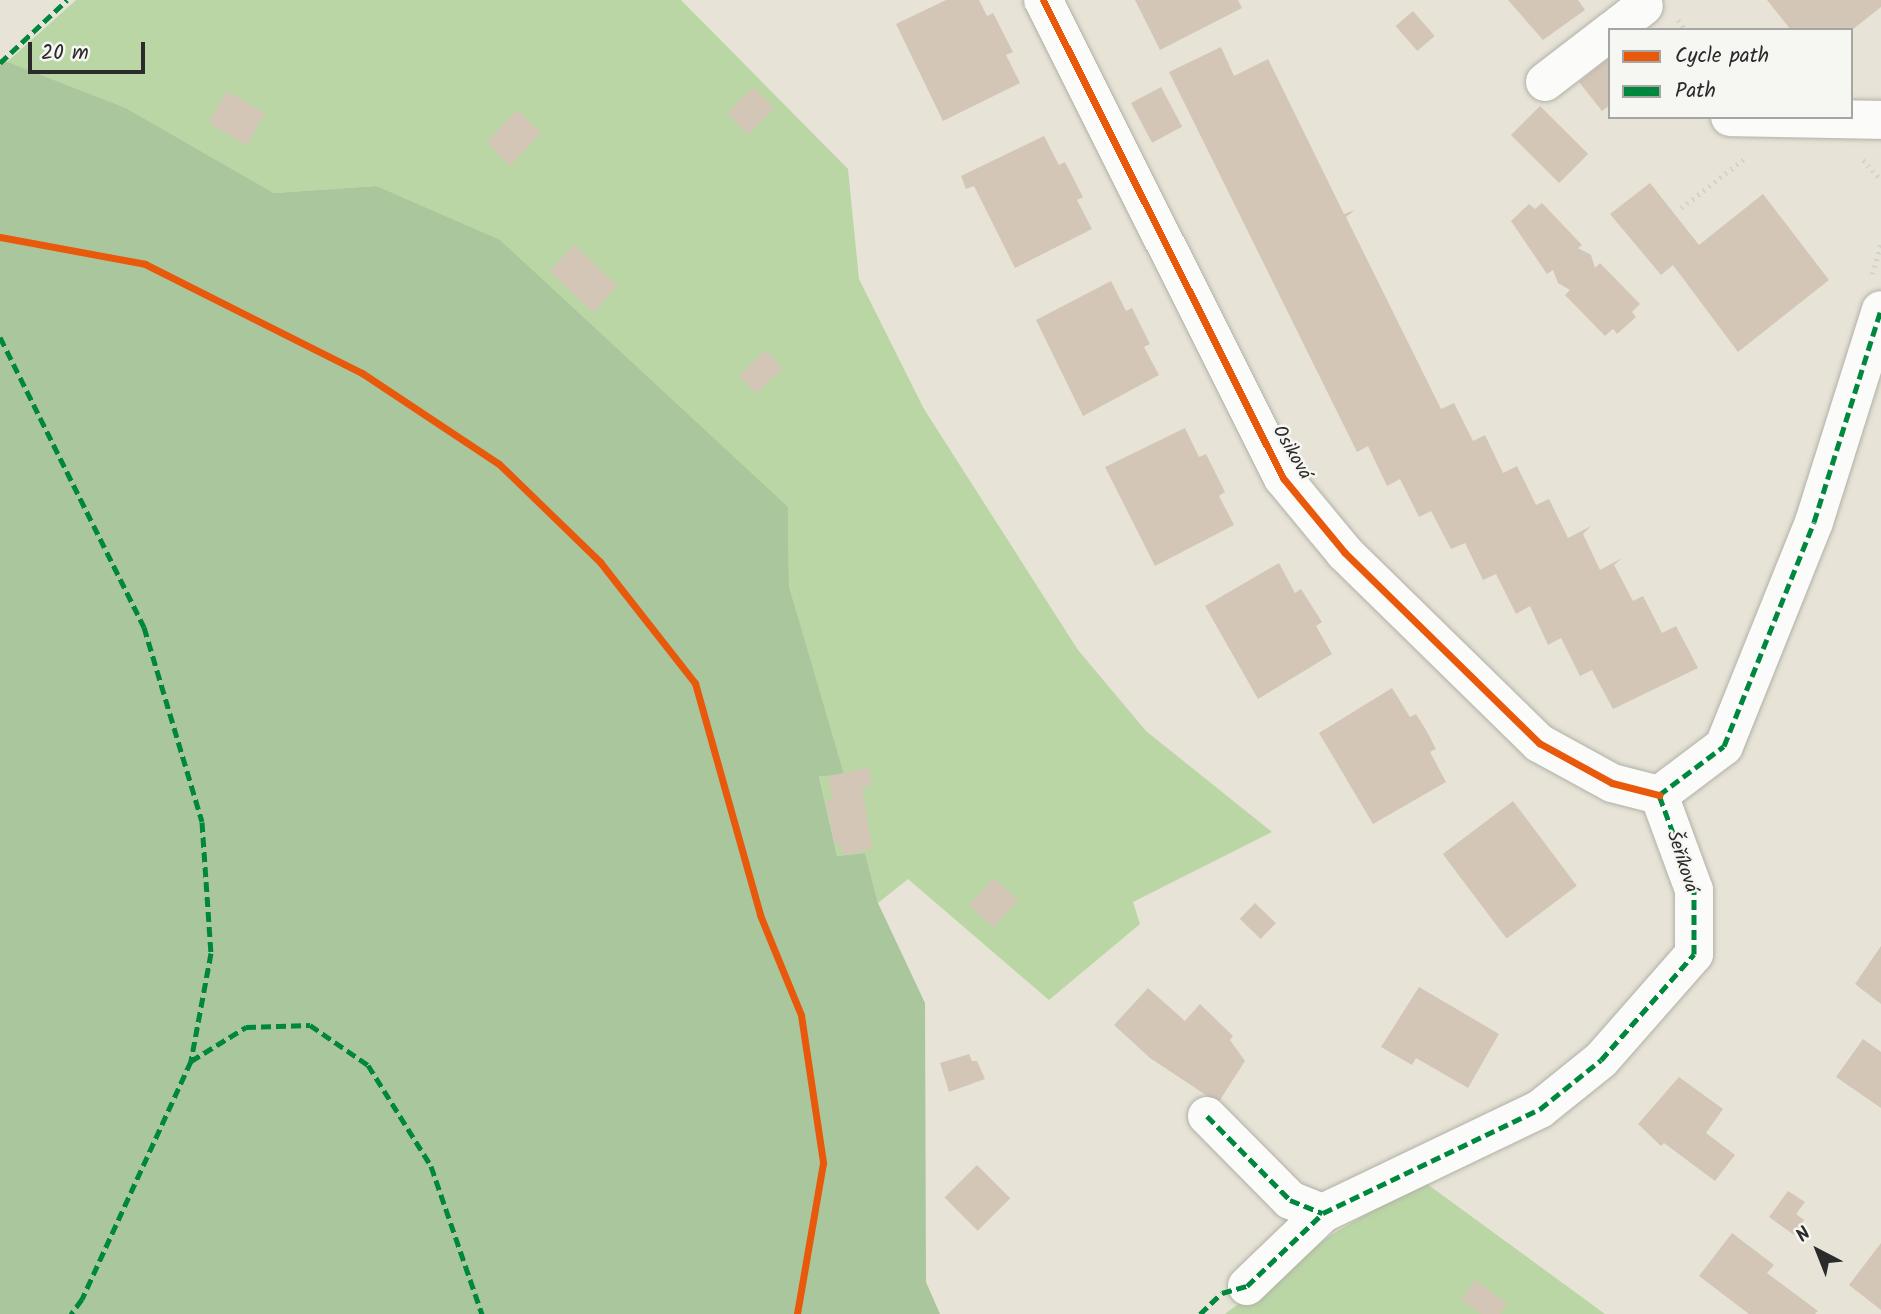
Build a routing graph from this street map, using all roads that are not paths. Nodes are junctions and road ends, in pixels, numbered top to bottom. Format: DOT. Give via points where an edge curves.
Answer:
graph roads {
  1 [pos="1043,0"];
  2 [pos="1648,12"];
  3 [pos="1617,28"];
  4 [pos="1608,33"];
  5 [pos="1545,82"];
  6 [pos="1831,119"];
  7 [pos="1881,120"];
  8 [pos="1881,310"];
  9 [pos="1659,795"];
  10 [pos="1207,1116"];
  11 [pos="1323,1213"];
  12 [pos="1247,1286"];
  1 -- 9 [label="street, Osiková" via="1283,478 1345,553 1539,743 1612,783"];
  2 -- 3 [label="street"];
  4 -- 5 [label="street"];
  6 -- 7 [label="street"];
  8 -- 9 [label="street" via="1814,522 1724,746"];
  9 -- 11 [label="street, Šeříková" via="1694,890 1694,954 1601,1060 1540,1109"];
  10 -- 11 [label="street" via="1290,1200"];
  11 -- 12 [label="street, Šeříková"];
}
